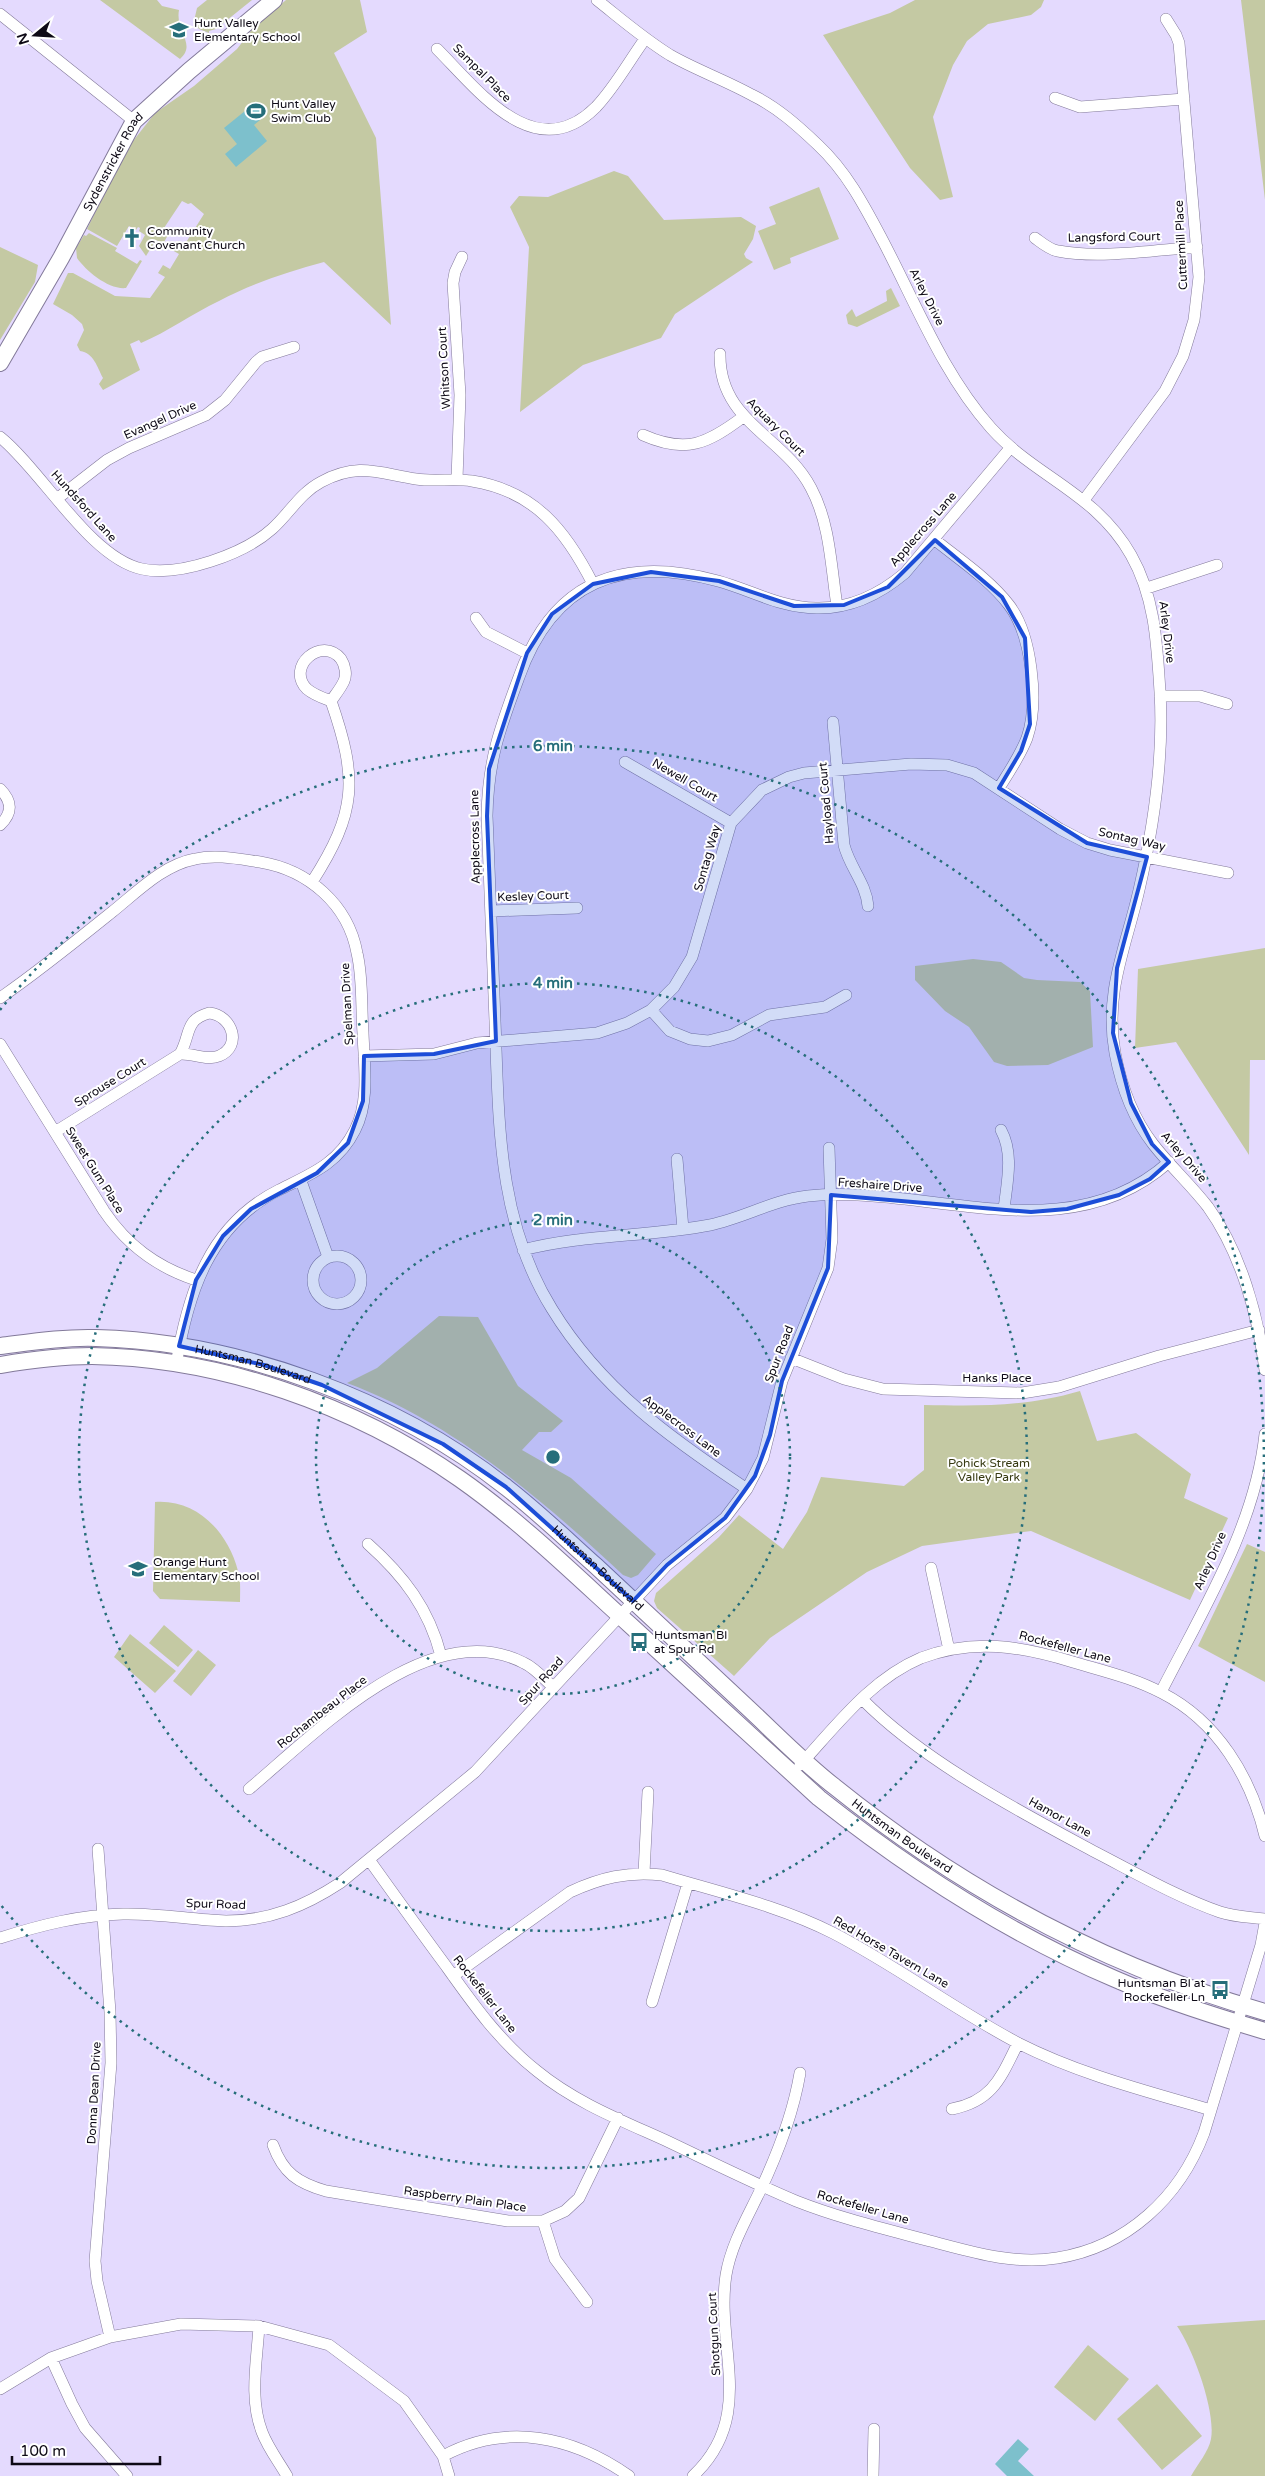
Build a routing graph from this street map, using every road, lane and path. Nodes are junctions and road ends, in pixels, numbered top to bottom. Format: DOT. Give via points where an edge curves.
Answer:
graph roads {
  1 [pos="274,0"];
  2 [pos="599,1"];
  3 [pos="0,14"];
  4 [pos="1166,19"];
  5 [pos="645,39"];
  6 [pos="437,49"];
  7 [pos="1055,98"];
  8 [pos="1184,99"];
  9 [pos="134,121"];
  10 [pos="1035,238"];
  11 [pos="1197,247"];
  12 [pos="462,257"];
  13 [pos="294,347"];
  14 [pos="720,354"];
  15 [pos="0,364"];
  16 [pos="743,417"];
  17 [pos="642,435"];
  18 [pos="0,437"];
  19 [pos="1011,447"];
  20 [pos="457,479"];
  21 [pos="58,498"];
  22 [pos="1084,500"];
  23 [pos="935,540"];
  24 [pos="1217,565"];
  25 [pos="593,584"];
  26 [pos="1147,588"];
  27 [pos="837,606"];
  28 [pos="476,618"];
  29 [pos="527,653"];
  30 [pos="1160,696"];
  31 [pos="331,701"];
  32 [pos="1226,704"];
  33 [pos="833,722"];
  34 [pos="625,762"];
  35 [pos="837,770"];
  36 [pos="999,788"];
  37 [pos="0,789"];
  38 [pos="731,823"];
  39 [pos="0,825"];
  40 [pos="1147,857"];
  41 [pos="1228,873"];
  42 [pos="312,882"];
  43 [pos="868,906"];
  44 [pos="577,908"];
  45 [pos="491,911"];
  46 [pos="846,995"];
  47 [pos="0,998"];
  48 [pos="651,1010"];
  49 [pos="496,1041"];
  50 [pos="0,1044"];
  51 [pos="180,1054"];
  52 [pos="364,1056"];
  53 [pos="1001,1130"];
  54 [pos="55,1132"];
  55 [pos="829,1148"];
  56 [pos="677,1159"];
  57 [pos="1169,1162"];
  58 [pos="300,1181"];
  59 [pos="831,1195"];
  60 [pos="1004,1209"];
  61 [pos="683,1229"];
  62 [pos="523,1250"];
  63 [pos="328,1257"];
  64 [pos="196,1280"];
  65 [pos="1259,1330"];
  66 [pos="0,1346"];
  67 [pos="179,1346"];
  68 [pos="791,1358"];
  69 [pos="0,1365"];
  70 [pos="176,1365"];
  71 [pos="1265,1370"];
  72 [pos="1265,1434"];
  73 [pos="747,1489"];
  74 [pos="368,1544"];
  75 [pos="931,1568"];
  76 [pos="633,1601"];
  77 [pos="619,1616"];
  78 [pos="949,1650"];
  79 [pos="440,1656"];
  80 [pos="553,1687"];
  81 [pos="1160,1692"];
  82 [pos="862,1700"];
  83 [pos="804,1761"];
  84 [pos="792,1774"];
  85 [pos="249,1789"];
  86 [pos="648,1792"];
  87 [pos="1265,1836"];
  88 [pos="98,1849"];
  89 [pos="370,1861"];
  90 [pos="644,1873"];
  91 [pos="688,1883"];
  92 [pos="103,1915"];
  93 [pos="1265,1919"];
  94 [pos="1265,1923"];
  95 [pos="0,1938"];
  96 [pos="453,1976"];
  97 [pos="652,2002"];
  98 [pos="1243,2006"];
  99 [pos="1265,2012"];
  100 [pos="1237,2023"];
  101 [pos="1265,2031"];
  102 [pos="1018,2043"];
  103 [pos="800,2074"];
  104 [pos="952,2109"];
  105 [pos="1211,2110"];
  106 [pos="618,2118"];
  107 [pos="273,2145"];
  108 [pos="762,2186"];
  109 [pos="543,2221"];
  110 [pos="587,2302"];
  111 [pos="259,2326"];
  112 [pos="110,2337"];
  113 [pos="51,2358"];
  114 [pos="0,2389"];
  115 [pos="874,2429"];
  116 [pos="442,2456"];
  117 [pos="127,2476"];
  118 [pos="287,2476"];
  119 [pos="449,2476"];
  120 [pos="629,2476"];
  121 [pos="693,2476"];
  122 [pos="873,2476"];
  1 -- 9 [label="street, Sydenstricker Road"];
  2 -- 5 [label="street, Arley Drive"];
  3 -- 9 [label="street"];
  4 -- 8 [label="street, Cuttermill Place" via="1179,42"];
  5 -- 6 [label="street, Sampal Place" via="591,111 571,123 547,128 530,127 505,115"];
  5 -- 19 [label="street, Arley Drive" via="777,110 834,162 863,202 960,388 984,420"];
  7 -- 8 [label="street" via="1080,107"];
  8 -- 11 [label="street, Cuttermill Place"];
  9 -- 15 [label="street, Sydenstricker Road"];
  10 -- 11 [label="street, Langsford Court" via="1056,251 1083,253"];
  11 -- 22 [label="street, Cuttermill Place" via="1197,300 1189,341 1180,364 1160,398"];
  12 -- 20 [label="street, Whitson Court" via="453,283 460,395"];
  13 -- 21 [label="street, Evangel Drive" via="256,362 225,400 206,415 129,448"];
  14 -- 16 [label="street, Aquary Court" via="723,382"];
  16 -- 17 [label="street" via="717,436 693,444 669,445"];
  16 -- 27 [label="street, Aquary Court" via="796,466 811,487 823,520"];
  18 -- 21 [label="street, Hundsford Lane"];
  19 -- 22 [label="street, Arley Drive"];
  19 -- 23 [label="street, Applecross Lane"];
  20 -- 21 [label="street, Hundsford Lane" via="418,479 372,470 337,474 306,492 274,527 256,541 202,564 170,571 141,569 114,557 96,543"];
  20 -- 25 [label="street, Hundsford Lane" via="504,489 542,512 569,540"];
  22 -- 26 [label="street, Arley Drive" via="1123,542"];
  23 -- 27 [label="street, Applecross Lane" via="888,587 862,600"];
  23 -- 36 [label="street" via="1002,597 1016,615 1025,638 1032,698 1030,724 1021,751"];
  24 -- 26 [label="street"];
  25 -- 27 [label="street, Applecross Lane" via="632,573 686,574 719,581 794,606"];
  25 -- 29 [label="street, Applecross Lane" via="552,614"];
  26 -- 30 [label="street, Arley Drive" via="1155,627"];
  28 -- 29 [label="street" via="486,632"];
  29 -- 45 [label="street, Applecross Lane" via="489,769 486,816"];
  30 -- 32 [label="street" via="1200,696"];
  30 -- 40 [label="street, Arley Drive" via="1158,780"];
  31 -- 31 [label="street" via="306,688 301,678 303,662 320,651 332,652 339,657 345,672 344,681"];
  31 -- 42 [label="street" via="346,752 349,791 337,840"];
  33 -- 35 [label="street, Hayload Court"];
  34 -- 38 [label="street, Newell Court"];
  35 -- 36 [label="street, Sontag Way" via="940,764 974,773"];
  35 -- 38 [label="street, Sontag Way" via="804,773 774,783 753,797"];
  35 -- 43 [label="street, Hayload Court" via="844,845 865,888"];
  36 -- 40 [label="street, Sontag Way" via="1087,843"];
  37 -- 39 [label="street" via="11,806"];
  38 -- 48 [label="street, Sontag Way" via="692,957 674,987"];
  40 -- 41 [label="street, Sontag Way"];
  40 -- 57 [label="street, Arley Drive" via="1117,968 1113,1033 1119,1069 1131,1104 1152,1144"];
  42 -- 47 [label="street, Spelman Drive" via="282,867 243,859 211,856 179,863"];
  42 -- 52 [label="street, Spelman Drive" via="336,906 355,942 360,969"];
  44 -- 45 [label="street, Kesley Court"];
  45 -- 49 [label="street, Applecross Lane"];
  46 -- 48 [label="street" via="826,1007 769,1015 732,1035 708,1041 690,1039 670,1031"];
  48 -- 49 [label="street, Sontag Way" via="627,1023 597,1033"];
  49 -- 52 [label="street, Sontag Way" via="434,1054"];
  49 -- 62 [label="street, Applecross Lane" via="503,1173"];
  50 -- 54 [label="street, Sweet Gum Place"];
  51 -- 51 [label="street" via="187,1043 190,1025 196,1018 215,1014 230,1026 232,1044 224,1054 209,1058"];
  51 -- 54 [label="street, Sprouse Court"];
  52 -- 58 [label="street, Spelman Drive" via="363,1101 356,1128 338,1156"];
  53 -- 60 [label="street" via="1009,1154"];
  54 -- 64 [label="street, Sweet Gum Place" via="123,1236 149,1258"];
  55 -- 59 [label="street, Spur Road"];
  56 -- 61 [label="street"];
  57 -- 60 [label="street, Freshaire Drive" via="1141,1184 1093,1204 1038,1212"];
  57 -- 65 [label="street, Arley Drive" via="1210,1209 1224,1234"];
  58 -- 63 [label="street"];
  58 -- 64 [label="street, Spelman Drive" via="267,1197 236,1222 208,1257"];
  59 -- 60 [label="street, Freshaire Drive"];
  59 -- 61 [label="street, Freshaire Drive" via="788,1200 719,1223"];
  59 -- 68 [label="street, Spur Road" via="832,1239 828,1268"];
  61 -- 62 [label="street, Freshaire Drive" via="551,1243"];
  62 -- 73 [label="street, Applecross Lane" via="551,1308 604,1376 654,1424"];
  63 -- 63 [label="street" via="348,1258 361,1274 360,1288 346,1302 326,1301 314,1285 314,1272"];
  64 -- 67 [label="street, Spelman Drive"];
  65 -- 68 [label="street, Hanks Place" via="1022,1393 883,1389 844,1380"];
  65 -- 71 [label="street, Arley Drive"];
  66 -- 67 [label="street, Huntsman Boulevard" via="92,1338"];
  67 -- 70 [label="street, Spelman Drive"];
  67 -- 76 [label="street, Huntsman Boulevard" via="264,1365 322,1385 384,1412 444,1444 506,1487"];
  68 -- 73 [label="street, Spur Road" via="779,1391 763,1458"];
  69 -- 70 [label="street, Huntsman Boulevard" via="92,1356"];
  70 -- 77 [label="street, Huntsman Boulevard" via="286,1391 351,1417 408,1446 462,1480 504,1512"];
  72 -- 81 [label="street, Arley Drive" via="1256,1484 1242,1524 1204,1609"];
  73 -- 76 [label="street, Spur Road" via="725,1518 667,1565"];
  74 -- 79 [label="street" via="399,1574 419,1600 435,1634"];
  75 -- 78 [label="street"];
  76 -- 77 [label="street, Spur Road"];
  76 -- 83 [label="street, Huntsman Boulevard"];
  77 -- 80 [label="street, Spur Road"];
  77 -- 84 [label="street, Huntsman Boulevard"];
  78 -- 81 [label="street, Rockefeller Lane" via="980,1645 1022,1648 1115,1674"];
  78 -- 82 [label="street, Rockefeller Lane" via="919,1659 896,1671"];
  79 -- 80 [label="street, Rochambeau Place" via="481,1650 503,1655 525,1663"];
  79 -- 85 [label="street, Rochambeau Place" via="368,1691"];
  80 -- 89 [label="street, Spur Road" via="475,1772"];
  81 -- 87 [label="street, Rockefeller Lane" via="1201,1721 1233,1758 1250,1788"];
  82 -- 83 [label="street, Rockefeller Lane"];
  82 -- 93 [label="street, Hamor Lane" via="906,1740 1047,1826 1209,1907 1239,1916"];
  83 -- 84 [label="street, Rockefeller Lane"];
  83 -- 98 [label="street, Huntsman Boulevard" via="876,1820 1005,1904 1122,1963"];
  84 -- 100 [label="street, Huntsman Boulevard" via="865,1834 926,1878 996,1920 1115,1980"];
  86 -- 90 [label="street"];
  88 -- 92 [label="street, Donna Dean Drive"];
  89 -- 92 [label="street, Spur Road" via="316,1899 265,1917 225,1921 153,1914"];
  89 -- 96 [label="street, Rockefeller Lane"];
  90 -- 91 [label="street, Red Horse Tavern Lane"];
  90 -- 96 [label="street, Red Horse Tavern Lane" via="608,1877 570,1892"];
  91 -- 97 [label="street"];
  91 -- 102 [label="street, Red Horse Tavern Lane" via="776,1910 832,1932"];
  92 -- 95 [label="street, Spur Road" via="51,1922"];
  92 -- 112 [label="street, Donna Dean Drive" via="111,2063 95,2261"];
  94 -- 98 [label="street, Rockefeller Lane"];
  96 -- 106 [label="street, Rockefeller Lane" via="487,2023 522,2059 576,2098"];
  98 -- 99 [label="street, Huntsman Boulevard"];
  98 -- 100 [label="street, Rockefeller Lane"];
  100 -- 101 [label="street, Huntsman Boulevard"];
  100 -- 105 [label="street, Rockefeller Lane"];
  102 -- 104 [label="street" via="988,2094 968,2106"];
  102 -- 105 [label="street, Red Horse Tavern Lane" via="1099,2076"];
  103 -- 108 [label="street, Shotgun Court" via="788,2126"];
  105 -- 108 [label="street, Rockefeller Lane" via="1192,2162 1158,2207 1136,2226 1112,2240 1060,2258 1023,2260 983,2255 839,2216"];
  106 -- 108 [label="street, Rockefeller Lane"];
  106 -- 109 [label="street, Raspberry Plain Place" via="579,2198 566,2211"];
  107 -- 109 [label="street, Raspberry Plain Place" via="278,2162 287,2172 312,2187 326,2191 508,2221"];
  108 -- 121 [label="street, Shotgun Court" via="735,2243 726,2274 724,2297 731,2390 726,2425 713,2451"];
  109 -- 110 [label="street" via="556,2259"];
  111 -- 112 [label="street" via="181,2324"];
  111 -- 116 [label="street" via="329,2344 404,2401"];
  111 -- 118 [label="street" via="255,2383 257,2413 267,2444"];
  112 -- 113 [label="street"];
  113 -- 114 [label="street"];
  113 -- 117 [label="street" via="85,2428"];
  115 -- 122 [label="street"];
  116 -- 119 [label="street"];
  116 -- 120 [label="street" via="479,2441 539,2438 587,2451"];
}
